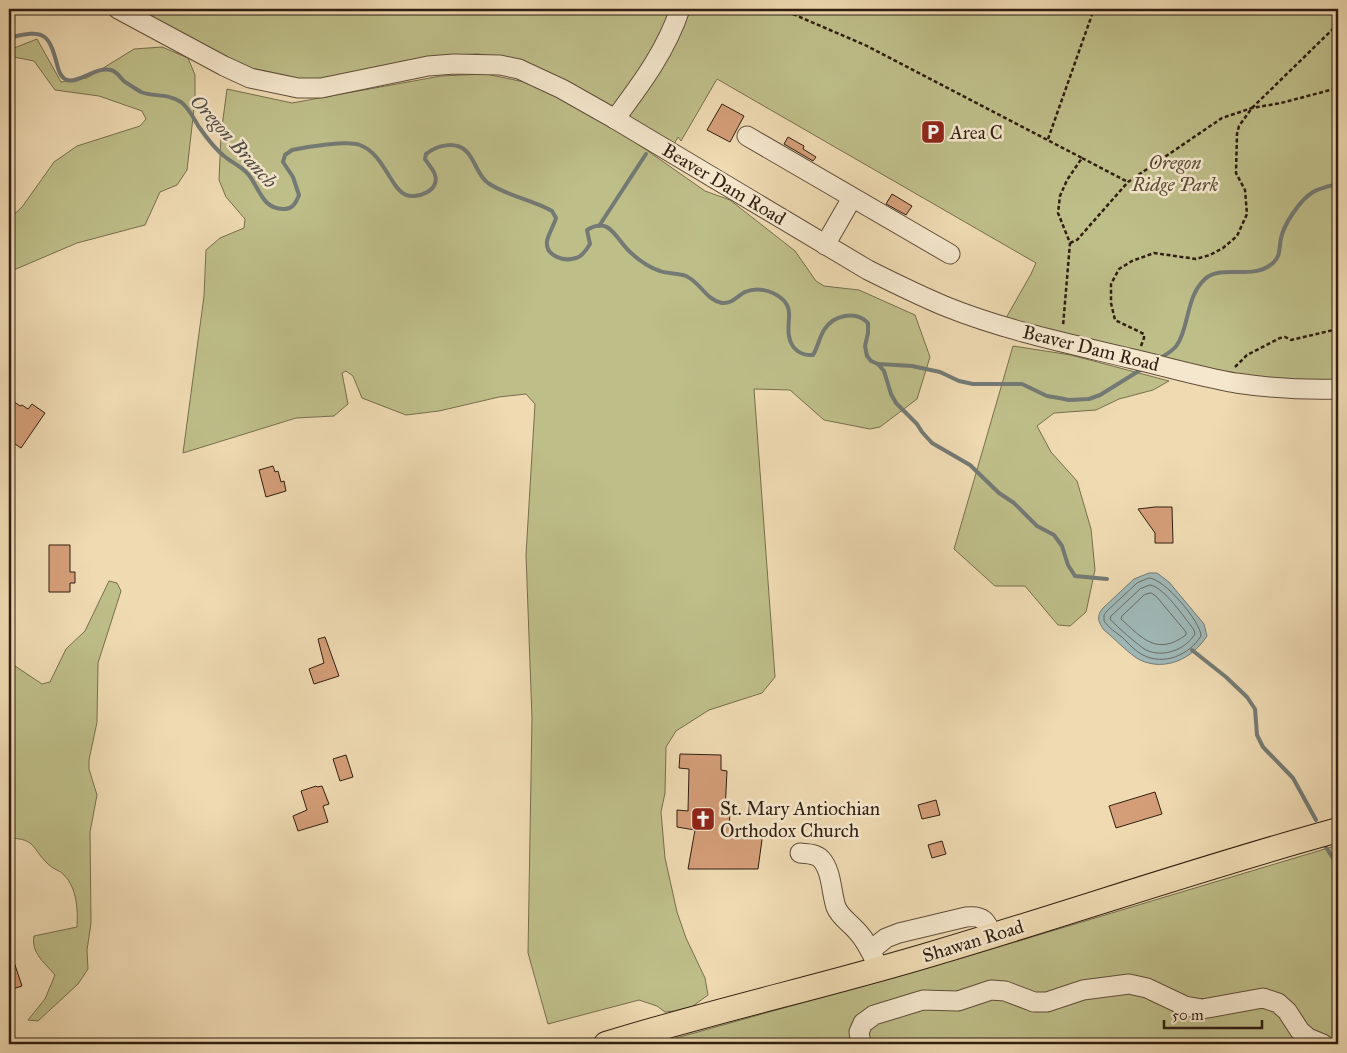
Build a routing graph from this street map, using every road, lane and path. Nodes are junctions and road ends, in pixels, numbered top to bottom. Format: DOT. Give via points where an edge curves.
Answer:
graph roads {
  1 [pos="118,9"];
  2 [pos="680,9"];
  3 [pos="781,9"];
  4 [pos="1094,9"];
  5 [pos="1338,24"];
  6 [pos="1338,88"];
  7 [pos="1252,108"];
  8 [pos="615,119"];
  9 [pos="747,136"];
  10 [pos="1048,139"];
  11 [pos="1082,158"];
  12 [pos="1128,182"];
  13 [pos="852,198"];
  14 [pos="1070,243"];
  15 [pos="825,245"];
  16 [pos="950,254"];
  17 [pos="1338,329"];
  18 [pos="1062,342"];
  19 [pos="1136,360"];
  20 [pos="1232,370"];
  21 [pos="1338,389"];
  22 [pos="1338,830"];
  23 [pos="800,853"];
  24 [pos="875,960"];
  25 [pos="606,1044"];
  26 [pos="861,1044"];
  27 [pos="1323,1044"];
  1 -- 8 [label="street, Beaver Dam Road" via="224,66 250,78 276,84 321,88 428,66 500,66 538,77"];
  2 -- 8 [label="street" via="660,55"];
  3 -- 10 [label="path" via="865,45"];
  4 -- 10 [label="path"];
  5 -- 7 [label="path"];
  6 -- 7 [label="path"];
  7 -- 12 [label="path" via="1222,118"];
  7 -- 19 [label="path" via="1237,134 1236,173 1245,190 1247,214 1237,236 1223,248 1196,259 1154,254 1132,261 1120,269 1111,284 1115,320 1144,334"];
  8 -- 15 [label="street, Beaver Dam Road"];
  9 -- 13 [label="street"];
  10 -- 11 [label="path"];
  11 -- 12 [label="path"];
  11 -- 14 [label="path" via="1060,196 1058,213"];
  12 -- 14 [label="path" via="1077,240"];
  13 -- 15 [label="street"];
  13 -- 16 [label="street"];
  14 -- 18 [label="path"];
  15 -- 18 [label="street, Beaver Dam Road" via="876,274 948,308"];
  17 -- 20 [label="path" via="1291,340 1280,338 1248,356"];
  18 -- 19 [label="street, Beaver Dam Road"];
  19 -- 21 [label="street, Beaver Dam Road" via="1236,383"];
  22 -- 24 [label="main road, Shawan Road" via="992,936"];
  23 -- 24 [label="street" via="813,854 822,860 836,908 857,930"];
  24 -- 25 [label="main road, Shawan Road" via="743,1004"];
  26 -- 27 [label="street" via="859,1032 874,1015 923,1000 958,1001 991,990 1005,991 1034,1002 1047,1002 1083,990 1129,984 1147,988 1185,1006 1202,1009 1263,998 1278,1003 1300,1031"];
}
